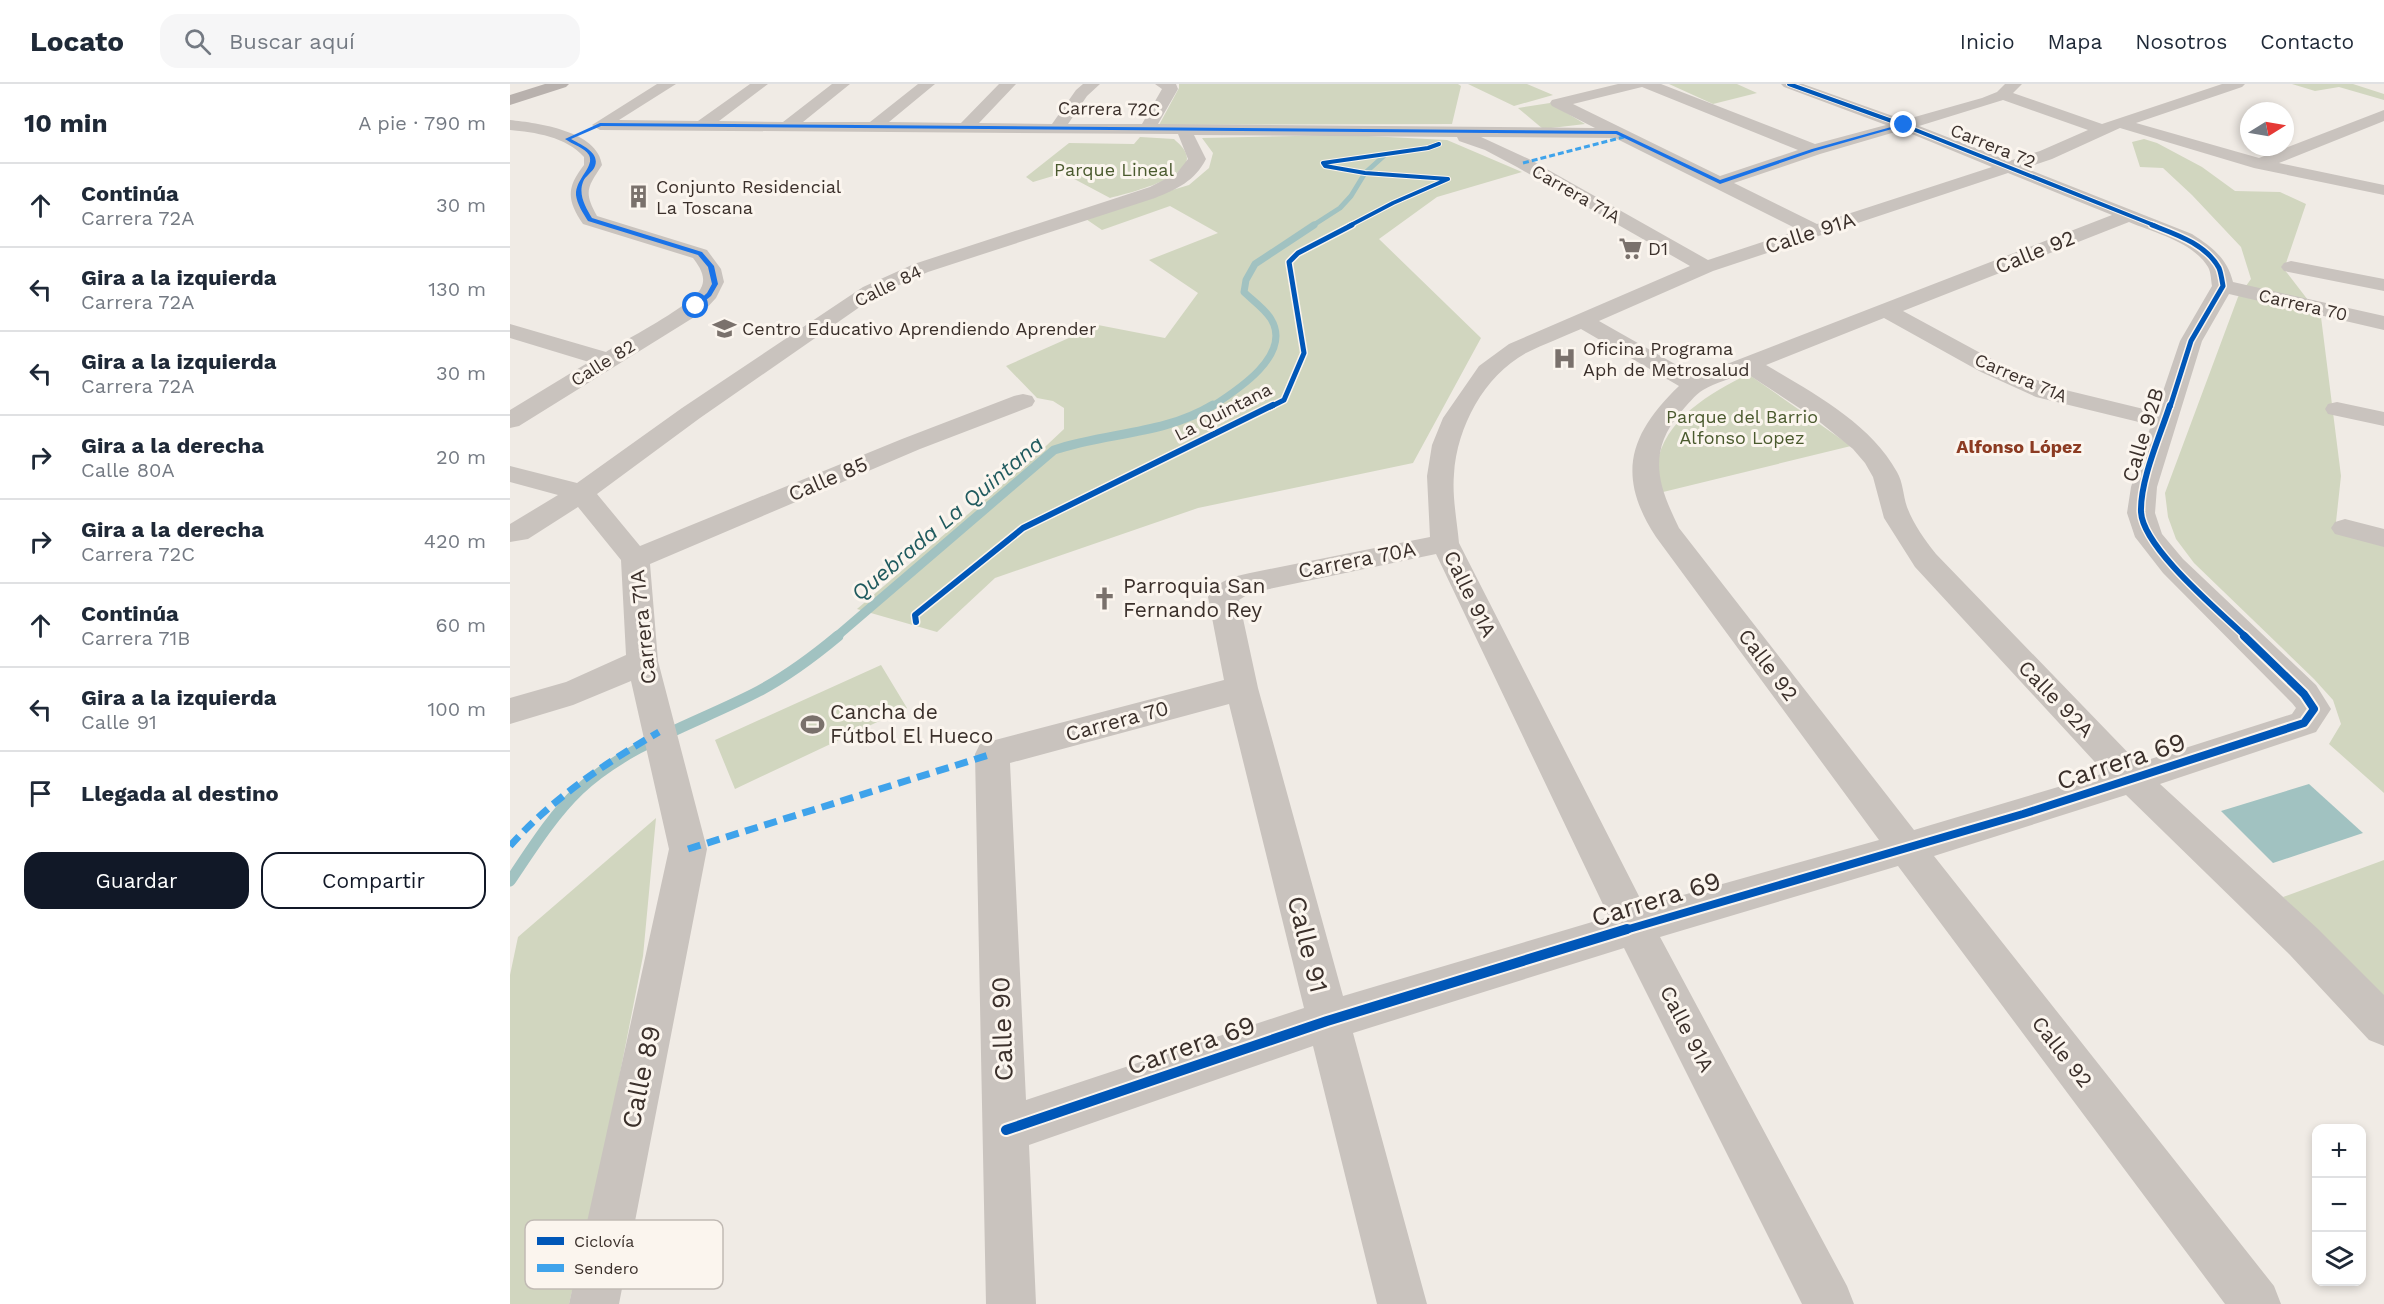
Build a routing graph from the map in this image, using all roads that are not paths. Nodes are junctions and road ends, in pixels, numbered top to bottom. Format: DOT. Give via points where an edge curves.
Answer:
graph roads {
  1 [pos="528,84"];
  2 [pos="561,84"];
  3 [pos="668,84"];
  4 [pos="760,84"];
  5 [pos="842,84"];
  6 [pos="927,84"];
  7 [pos="1008,84"];
  8 [pos="1092,84"];
  9 [pos="1637,84"];
  10 [pos="1647,84"];
  11 [pos="1789,84"];
  12 [pos="1826,84"];
  13 [pos="2237,84"];
  14 [pos="1166,85"];
  15 [pos="510,89"];
  16 [pos="2008,89"];
  17 [pos="1807,92"];
  18 [pos="510,100"];
  19 [pos="2384,115"];
  20 [pos="510,125"];
  21 [pos="600,125"];
  22 [pos="703,125"];
  23 [pos="1904,125"];
  24 [pos="787,126"];
  25 [pos="875,126"];
  26 [pos="2109,126"];
  27 [pos="965,128"];
  28 [pos="1057,128"];
  29 [pos="1147,129"];
  30 [pos="1184,130"];
  31 [pos="1442,131"];
  32 [pos="1617,133"];
  33 [pos="568,139"];
  34 [pos="1814,150"];
  35 [pos="2260,164"];
  36 [pos="2006,168"];
  37 [pos="1720,182"];
  38 [pos="2384,190"];
  39 [pos="2130,215"];
  40 [pos="1816,231"];
  41 [pos="1706,267"];
  42 [pos="2291,267"];
  43 [pos="2384,285"];
  44 [pos="2234,289"];
  45 [pos="1887,311"];
  46 [pos="1581,321"];
  47 [pos="2384,323"];
  48 [pos="510,331"];
  49 [pos="608,360"];
  50 [pos="1750,365"];
  51 [pos="1694,385"];
  52 [pos="1023,401"];
  53 [pos="2337,409"];
  54 [pos="2384,419"];
  55 [pos="510,421"];
  56 [pos="2164,421"];
  57 [pos="510,474"];
  58 [pos="581,493"];
  59 [pos="2345,528"];
  60 [pos="510,533"];
  61 [pos="2384,538"];
  62 [pos="1445,543"];
  63 [pos="635,559"];
  64 [pos="1234,587"];
  65 [pos="642,661"];
  66 [pos="1242,688"];
  67 [pos="2314,709"];
  68 [pos="510,711"];
  69 [pos="992,754"];
  70 [pos="2132,779"];
  71 [pos="1906,848"];
  72 [pos="688,849"];
  73 [pos="1634,927"];
  74 [pos="1328,1021"];
  75 [pos="2384,1025"];
  76 [pos="1006,1130"];
  77 [pos="611,1220"];
  78 [pos="597,1289"];
  79 [pos="594,1304"];
  80 [pos="1011,1304"];
  81 [pos="1402,1304"];
  82 [pos="1829,1304"];
  83 [pos="2256,1304"];
  1 -- 15 [label="main road"];
  2 -- 18 [label="main road"];
  3 -- 21 [label="street"];
  4 -- 22 [label="street"];
  5 -- 24 [label="street"];
  6 -- 25 [label="street"];
  7 -- 27 [label="street"];
  8 -- 28 [label="street"];
  9 -- 32 [label="street" via="1558,103"];
  10 -- 34 [label="street"];
  11 -- 17 [label="street, Carrera 72"];
  12 -- 17 [label="street"];
  13 -- 26 [label="street, Calle 91A"];
  14 -- 29 [label="street" via="1170,89"];
  16 -- 23 [label="street" via="1978,104"];
  16 -- 26 [label="street"];
  17 -- 23 [label="street, Carrera 72"];
  19 -- 35 [label="street"];
  20 -- 33 [label="street" via="544,129"];
  21 -- 22 [label="street, Carrera 72C"];
  21 -- 33 [label="street"];
  22 -- 24 [label="street, Carrera 72C"];
  23 -- 34 [label="street"];
  23 -- 36 [label="street, Carrera 72"];
  24 -- 25 [label="street, Carrera 72C"];
  25 -- 27 [label="street, Carrera 72C"];
  26 -- 35 [label="street" via="2139,129"];
  26 -- 36 [label="street, Calle 91A" via="2046,155"];
  27 -- 28 [label="street, Carrera 72C"];
  28 -- 29 [label="street, Carrera 72C"];
  29 -- 30 [label="street, Carrera 72C"];
  30 -- 31 [label="street, Carrera 72C"];
  30 -- 58 [label="street, Calle 84" via="1197,159 1193,170 1177,182 921,268 870,291"];
  31 -- 32 [label="street, Carrera 72C"];
  31 -- 41 [label="street, Carrera 71A" via="1491,146"];
  32 -- 37 [label="street"];
  33 -- 49 [label="street, Calle 82" via="593,157 592,166 580,182 579,195 590,220 700,254 711,266 715,284 696,306"];
  34 -- 37 [label="street"];
  35 -- 38 [label="street"];
  36 -- 39 [label="street, Carrera 72"];
  36 -- 40 [label="street, Calle 91A"];
  37 -- 40 [label="street"];
  39 -- 44 [label="street, Carrera 72" via="2185,238 2206,252"];
  39 -- 45 [label="street, Calle 92"];
  40 -- 41 [label="street, Calle 91A"];
  41 -- 46 [label="street, Calle 91A"];
  42 -- 43 [label="street"];
  44 -- 47 [label="street, Carrera 70"];
  44 -- 56 [label="street, Calle 92B" via="2191,341"];
  45 -- 50 [label="street, Calle 92"];
  45 -- 56 [label="street, Carrera 71A" via="1989,367 2045,392"];
  46 -- 51 [label="street"];
  46 -- 62 [label="street, Calle 91A" via="1517,349 1487,371 1455,418 1440,476"];
  48 -- 49 [label="street"];
  49 -- 55 [label="street, Calle 82"];
  50 -- 51 [label="street, Calle 92"];
  50 -- 70 [label="street, Calle 92A" via="1853,434 1874,454 1910,542"];
  51 -- 71 [label="street, Calle 92" via="1663,417 1644,452 1652,502 1666,531"];
  52 -- 63 [label="street, Calle 85"];
  53 -- 54 [label="street"];
  56 -- 67 [label="street, Calle 92B" via="2144,487 2141,513 2150,537 2173,566 2304,694"];
  57 -- 58 [label="street"];
  58 -- 60 [label="street" via="518,533"];
  58 -- 63 [label="street, Carrera 71A"];
  59 -- 61 [label="street"];
  62 -- 64 [label="street, Carrera 70A"];
  62 -- 73 [label="street, Calle 91A"];
  63 -- 65 [label="street, Carrera 71A"];
  64 -- 66 [label="street, Calle 91" via="1224,597 1224,609"];
  65 -- 68 [label="street" via="560,698"];
  65 -- 72 [label="street, Carrera 71A"];
  66 -- 69 [label="street, Carrera 70"];
  66 -- 74 [label="street, Calle 91"];
  67 -- 70 [label="street, Carrera 69" via="2304,723"];
  69 -- 76 [label="street, Calle 90"];
  70 -- 71 [label="street, Carrera 69"];
  70 -- 75 [label="street, Calle 92A" via="2304,942"];
  71 -- 73 [label="street, Carrera 69"];
  71 -- 83 [label="street, Calle 92"];
  72 -- 77 [label="street, Calle 89"];
  73 -- 74 [label="street, Carrera 69"];
  73 -- 82 [label="street, Calle 91A"];
  74 -- 76 [label="street, Carrera 69"];
  74 -- 81 [label="street, Calle 91"];
  76 -- 80 [label="street, Calle 90"];
  78 -- 79 [label="street, Calle 89"];
}
